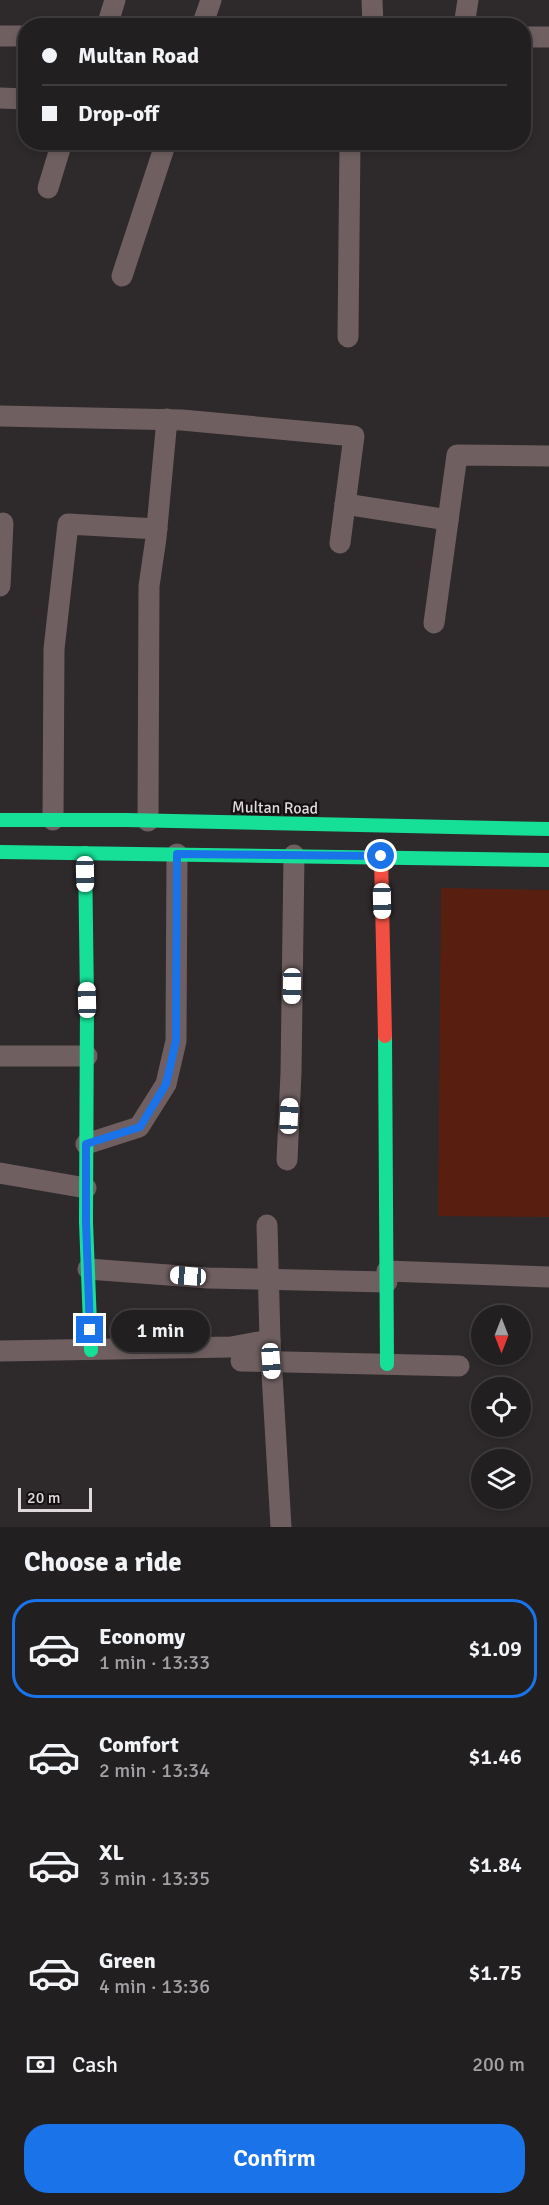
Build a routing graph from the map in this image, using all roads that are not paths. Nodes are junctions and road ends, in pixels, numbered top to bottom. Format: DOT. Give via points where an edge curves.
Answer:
graph roads {
  1 [pos="115,0"];
  2 [pos="211,0"];
  3 [pos="372,0"];
  4 [pos="468,0"];
  5 [pos="109,18"];
  6 [pos="205,18"];
  7 [pos="373,18"];
  8 [pos="465,18"];
  9 [pos="0,36"];
  10 [pos="18,36"];
  11 [pos="531,37"];
  12 [pos="549,37"];
  13 [pos="0,98"];
  14 [pos="18,99"];
  15 [pos="60,150"];
  16 [pos="163,150"];
  17 [pos="350,150"];
  18 [pos="48,188"];
  19 [pos="122,276"];
  20 [pos="348,337"];
  21 [pos="0,416"];
  22 [pos="166,419"];
  23 [pos="549,456"];
  24 [pos="345,504"];
  25 [pos="448,520"];
  26 [pos="3,523"];
  27 [pos="157,529"];
  28 [pos="340,543"];
  29 [pos="0,586"];
  30 [pos="434,623"];
  31 [pos="0,820"];
  32 [pos="53,820"];
  33 [pos="148,821"];
  34 [pos="549,829"];
  35 [pos="0,852"];
  36 [pos="85,853"];
  37 [pos="177,854"];
  38 [pos="294,855"];
  39 [pos="381,856"];
  40 [pos="549,860"];
  41 [pos="0,1056"];
  42 [pos="87,1056"];
  43 [pos="86,1144"];
  44 [pos="286,1160"];
  45 [pos="0,1173"];
  46 [pos="86,1188"];
  47 [pos="267,1225"];
  48 [pos="88,1269"];
  49 [pos="387,1277"];
  50 [pos="549,1277"];
  51 [pos="267,1279"];
  52 [pos="270,1340"];
  53 [pos="91,1350"];
  54 [pos="0,1351"];
  55 [pos="241,1361"];
  56 [pos="271,1361"];
  57 [pos="387,1364"];
  58 [pos="459,1366"];
  59 [pos="281,1527"];
  1 -- 5 [label="street"];
  2 -- 6 [label="street"];
  3 -- 7 [label="street"];
  4 -- 8 [label="street"];
  9 -- 10 [label="street"];
  11 -- 12 [label="street"];
  13 -- 14 [label="street"];
  15 -- 18 [label="street"];
  16 -- 19 [label="street"];
  17 -- 20 [label="street"];
  21 -- 22 [label="street"];
  22 -- 24 [label="street" via="354,436"];
  22 -- 27 [label="street"];
  23 -- 25 [label="street" via="457,455"];
  24 -- 25 [label="street"];
  24 -- 28 [label="street"];
  25 -- 30 [label="street"];
  26 -- 29 [label="street"];
  27 -- 32 [label="street" via="68,524 54,650"];
  27 -- 33 [label="street" via="149,586"];
  31 -- 32 [label="main road, Multan Road"];
  32 -- 33 [label="main road, Multan Road"];
  33 -- 34 [label="main road, Multan Road"];
  35 -- 36 [label="main road"];
  36 -- 37 [label="main road"];
  36 -- 42 [label="main road"];
  37 -- 38 [label="main road"];
  37 -- 43 [label="street" via="176,1041 166,1084 140,1127"];
  38 -- 39 [label="main road"];
  38 -- 44 [label="street"];
  39 -- 40 [label="main road"];
  39 -- 49 [label="main road"];
  41 -- 42 [label="street"];
  42 -- 43 [label="main road"];
  43 -- 46 [label="main road"];
  45 -- 46 [label="street"];
  46 -- 48 [label="main road"];
  47 -- 51 [label="street"];
  48 -- 51 [label="street"];
  48 -- 53 [label="main road"];
  49 -- 50 [label="street"];
  49 -- 51 [label="street"];
  49 -- 57 [label="main road"];
  51 -- 52 [label="street"];
  52 -- 53 [label="street" via="231,1347"];
  52 -- 56 [label="street"];
  53 -- 54 [label="street"];
  55 -- 56 [label="street"];
  56 -- 57 [label="street"];
  56 -- 59 [label="street"];
  57 -- 58 [label="street"];
}
